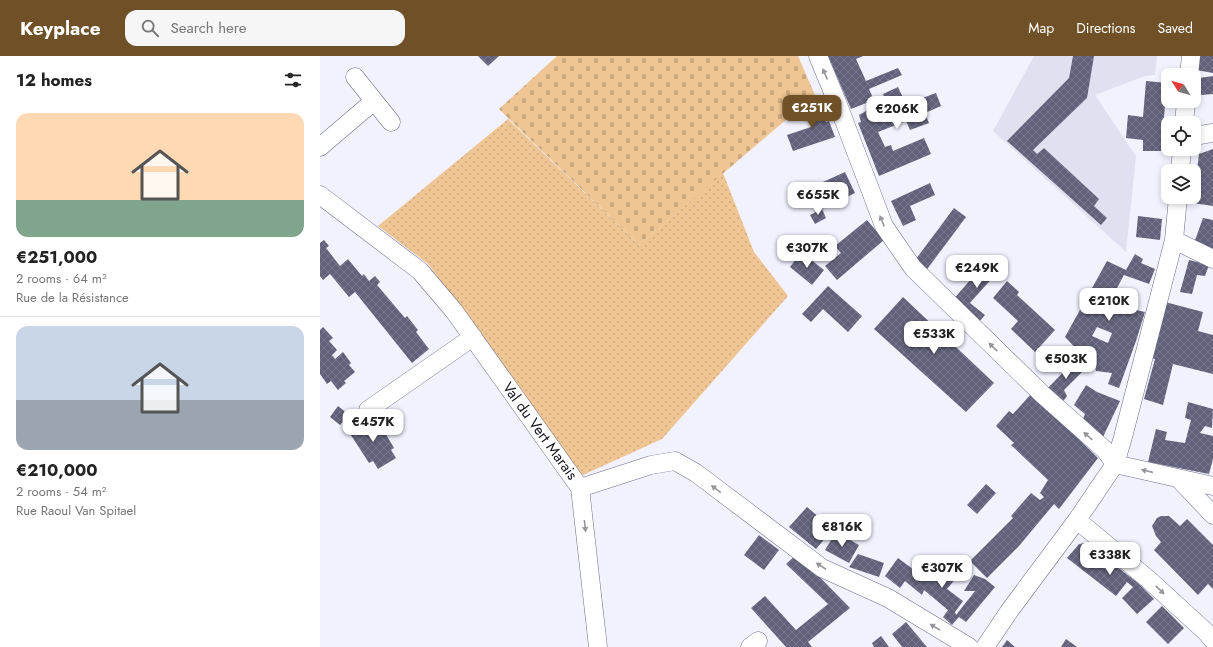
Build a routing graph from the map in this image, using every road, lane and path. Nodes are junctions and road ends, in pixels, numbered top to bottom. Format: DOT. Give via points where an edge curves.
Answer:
graph roads {
  1 [pos="818,56"];
  2 [pos="1191,56"];
  3 [pos="1190,68"];
  4 [pos="355,77"];
  5 [pos="374,101"];
  6 [pos="391,122"];
  7 [pos="1213,133"];
  8 [pos="1201,135"];
  9 [pos="320,147"];
  10 [pos="320,195"];
  11 [pos="1177,204"];
  12 [pos="1174,240"];
  13 [pos="1213,259"];
  14 [pos="473,337"];
  15 [pos="368,410"];
  16 [pos="1115,464"];
  17 [pos="1179,479"];
  18 [pos="1213,486"];
  19 [pos="580,488"];
  20 [pos="1213,515"];
  21 [pos="1077,520"];
  22 [pos="1211,632"];
  23 [pos="598,647"];
  24 [pos="969,647"];
  25 [pos="985,647"];
  16 -- 1 [label="street, one-way" via="1105,450 1042,394 913,268 884,226"];
  2 -- 3 [label="street"];
  4 -- 5 [label="street"];
  5 -- 6 [label="street"];
  5 -- 9 [label="street"];
  7 -- 8 [label="street"];
  10 -- 14 [label="street, Val du Vert Marais" via="420,271"];
  11 -- 12 [label="street"];
  12 -- 13 [label="street"];
  12 -- 16 [label="street"];
  14 -- 15 [label="street"];
  14 -- 19 [label="street, Val du Vert Marais"];
  17 -- 16 [label="street, one-way"];
  16 -- 21 [label="street"];
  17 -- 18 [label="street"];
  17 -- 20 [label="street"];
  19 -- 23 [label="street, one-way"];
  24 -- 19 [label="street, Val du Vert Marais, one-way" via="888,598 822,568 696,473 675,461 651,465"];
  21 -- 22 [label="street, one-way"];
  21 -- 25 [label="street"];
}
